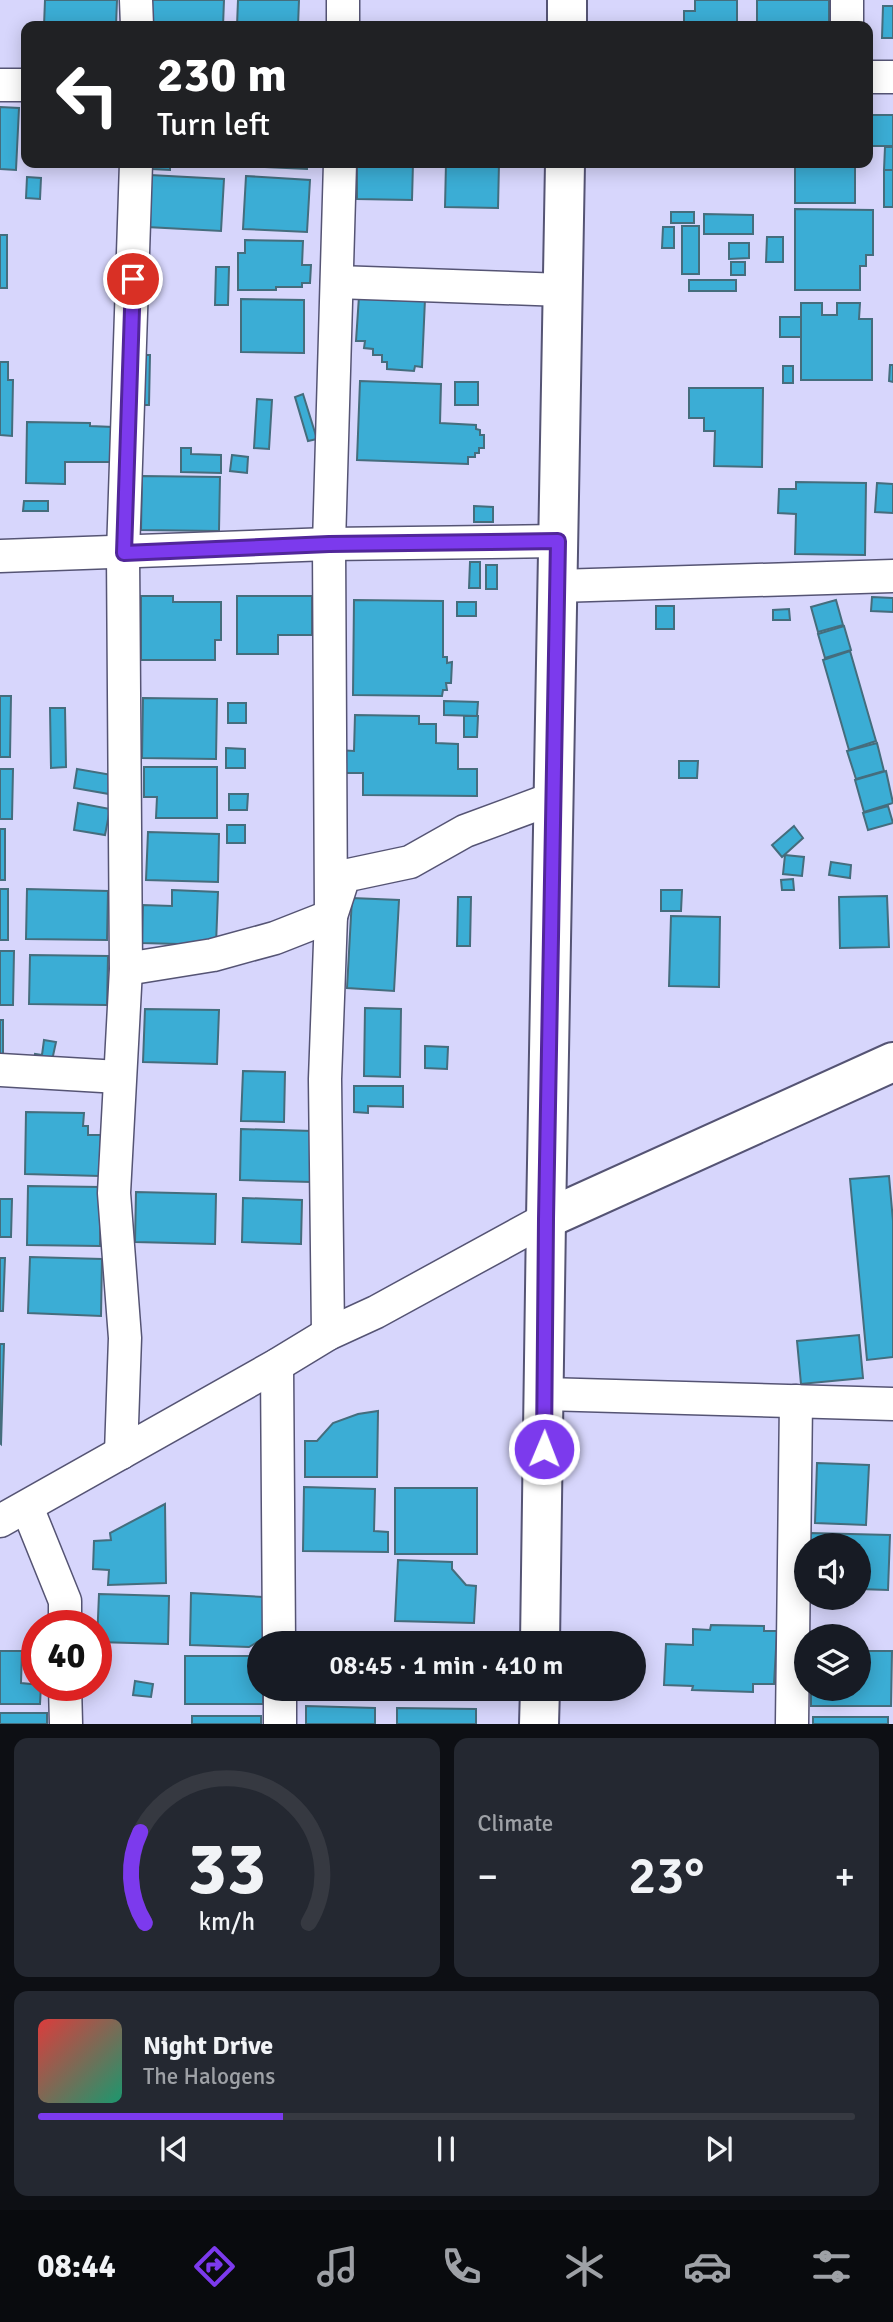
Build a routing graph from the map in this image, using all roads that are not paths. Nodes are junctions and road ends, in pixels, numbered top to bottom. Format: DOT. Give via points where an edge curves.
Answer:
graph roads {
  1 [pos="136,0"];
  2 [pos="343,0"];
  3 [pos="568,0"];
  4 [pos="847,0"];
  5 [pos="137,21"];
  6 [pos="343,21"];
  7 [pos="567,21"];
  8 [pos="846,21"];
  9 [pos="873,76"];
  10 [pos="893,77"];
  11 [pos="0,85"];
  12 [pos="21,85"];
  13 [pos="136,168"];
  14 [pos="340,168"];
  15 [pos="565,168"];
  16 [pos="337,282"];
  17 [pos="563,290"];
  18 [pos="558,541"];
  19 [pos="329,544"];
  20 [pos="124,553"];
  21 [pos="0,556"];
  22 [pos="893,576"];
  23 [pos="557,586"];
  24 [pos="554,798"];
  25 [pos="331,916"];
  26 [pos="126,969"];
  27 [pos="893,1062"];
  28 [pos="0,1070"];
  29 [pos="120,1077"];
  30 [pos="546,1219"];
  31 [pos="328,1334"];
  32 [pos="277,1365"];
  33 [pos="545,1394"];
  34 [pos="796,1401"];
  35 [pos="893,1404"];
  36 [pos="121,1453"];
  37 [pos="14,1514"];
  38 [pos="65,1610"];
  39 [pos="279,1631"];
  40 [pos="540,1631"];
  41 [pos="65,1701"];
  42 [pos="280,1701"];
  43 [pos="540,1701"];
  44 [pos="66,1724"];
  45 [pos="280,1724"];
  46 [pos="539,1724"];
  47 [pos="792,1724"];
  1 -- 5 [label="street"];
  2 -- 6 [label="street"];
  3 -- 7 [label="street"];
  4 -- 8 [label="street"];
  9 -- 10 [label="street"];
  11 -- 12 [label="street"];
  13 -- 20 [label="street"];
  14 -- 16 [label="street"];
  15 -- 17 [label="street"];
  16 -- 17 [label="street"];
  16 -- 19 [label="street"];
  17 -- 18 [label="street"];
  18 -- 19 [label="street"];
  18 -- 23 [label="street"];
  19 -- 20 [label="street"];
  19 -- 25 [label="street"];
  20 -- 21 [label="street"];
  20 -- 26 [label="street"];
  22 -- 23 [label="street"];
  23 -- 24 [label="street"];
  24 -- 25 [label="street" via="465,831 410,862 344,876"];
  24 -- 30 [label="street"];
  25 -- 26 [label="street" via="213,955"];
  25 -- 31 [label="street" via="325,1079"];
  26 -- 29 [label="street"];
  27 -- 30 [label="street"];
  28 -- 29 [label="street"];
  29 -- 36 [label="street" via="114,1194 125,1338"];
  30 -- 31 [label="street"];
  30 -- 33 [label="street"];
  31 -- 32 [label="street"];
  32 -- 36 [label="street"];
  32 -- 39 [label="street"];
  33 -- 34 [label="street"];
  33 -- 40 [label="street"];
  34 -- 35 [label="street"];
  34 -- 47 [label="street"];
  36 -- 37 [label="street"];
  37 -- 38 [label="street" via="65,1601"];
  41 -- 44 [label="street"];
  42 -- 45 [label="street"];
  43 -- 46 [label="street"];
}
